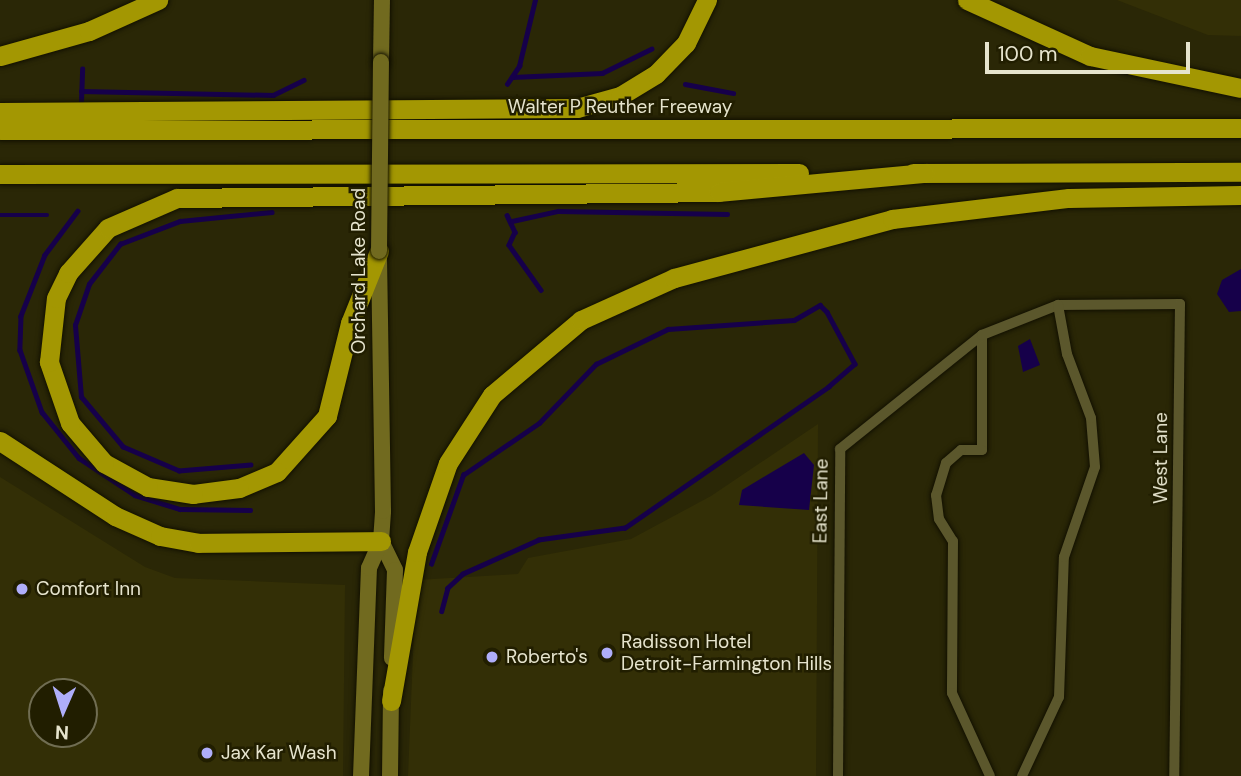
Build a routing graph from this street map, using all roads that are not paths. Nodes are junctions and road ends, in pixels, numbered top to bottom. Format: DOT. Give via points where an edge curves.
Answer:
graph roads {
  1 [pos="158,0"];
  2 [pos="382,0"];
  3 [pos="707,0"];
  4 [pos="967,0"];
  5 [pos="0,56"];
  6 [pos="1241,88"];
  7 [pos="0,112"];
  8 [pos="1241,128"];
  9 [pos="0,131"];
  10 [pos="1241,172"];
  11 [pos="923,173"];
  12 [pos="0,174"];
  13 [pos="1241,195"];
  14 [pos="379,251"];
  15 [pos="1058,305"];
  16 [pos="1018,320"];
  17 [pos="982,335"];
  18 [pos="0,441"];
  19 [pos="382,541"];
  20 [pos="391,701"];
  21 [pos="361,776"];
  22 [pos="390,776"];
  23 [pos="838,776"];
  24 [pos="990,776"];
  25 [pos="1022,776"];
  26 [pos="1174,776"];
  1 -- 5 [label="highway" via="89,31"];
  2 -- 14 [label="main road, Orchard Lake Road, bridge"];
  3 -- 7 [label="highway" via="686,43 656,74 620,96 577,108"];
  4 -- 6 [label="highway" via="1090,56"];
  8 -- 9 [label="highway, Walter P Reuther Freeway"];
  10 -- 11 [label="highway"];
  11 -- 12 [label="highway"];
  11 -- 14 [label="highway" via="719,192 177,198 108,228 68,273 56,298 49,362 70,423 104,463 148,487 193,494 239,488 277,472 327,416 350,323"];
  13 -- 20 [label="highway" via="1046,200 892,219 674,278 581,320 492,395 448,463 417,552"];
  14 -- 19 [label="main road, Orchard Lake Road"];
  15 -- 16 [label="street, West Lane"];
  15 -- 25 [label="street" via="1067,354 1091,418 1095,467 1064,556 1059,697"];
  15 -- 26 [label="street, West Lane" via="1180,304"];
  16 -- 17 [label="street, East Lane"];
  17 -- 23 [label="street, East Lane" via="840,449"];
  17 -- 24 [label="street" via="982,450 961,450 946,463 936,495 939,519 953,541 952,693"];
  18 -- 19 [label="highway" via="115,516 160,536 198,543"];
  19 -- 20 [label="main road, Orchard Lake Road" via="395,570"];
  19 -- 21 [label="main road, Orchard Lake Road" via="369,568"];
  20 -- 22 [label="main road, Orchard Lake Road"];
}
